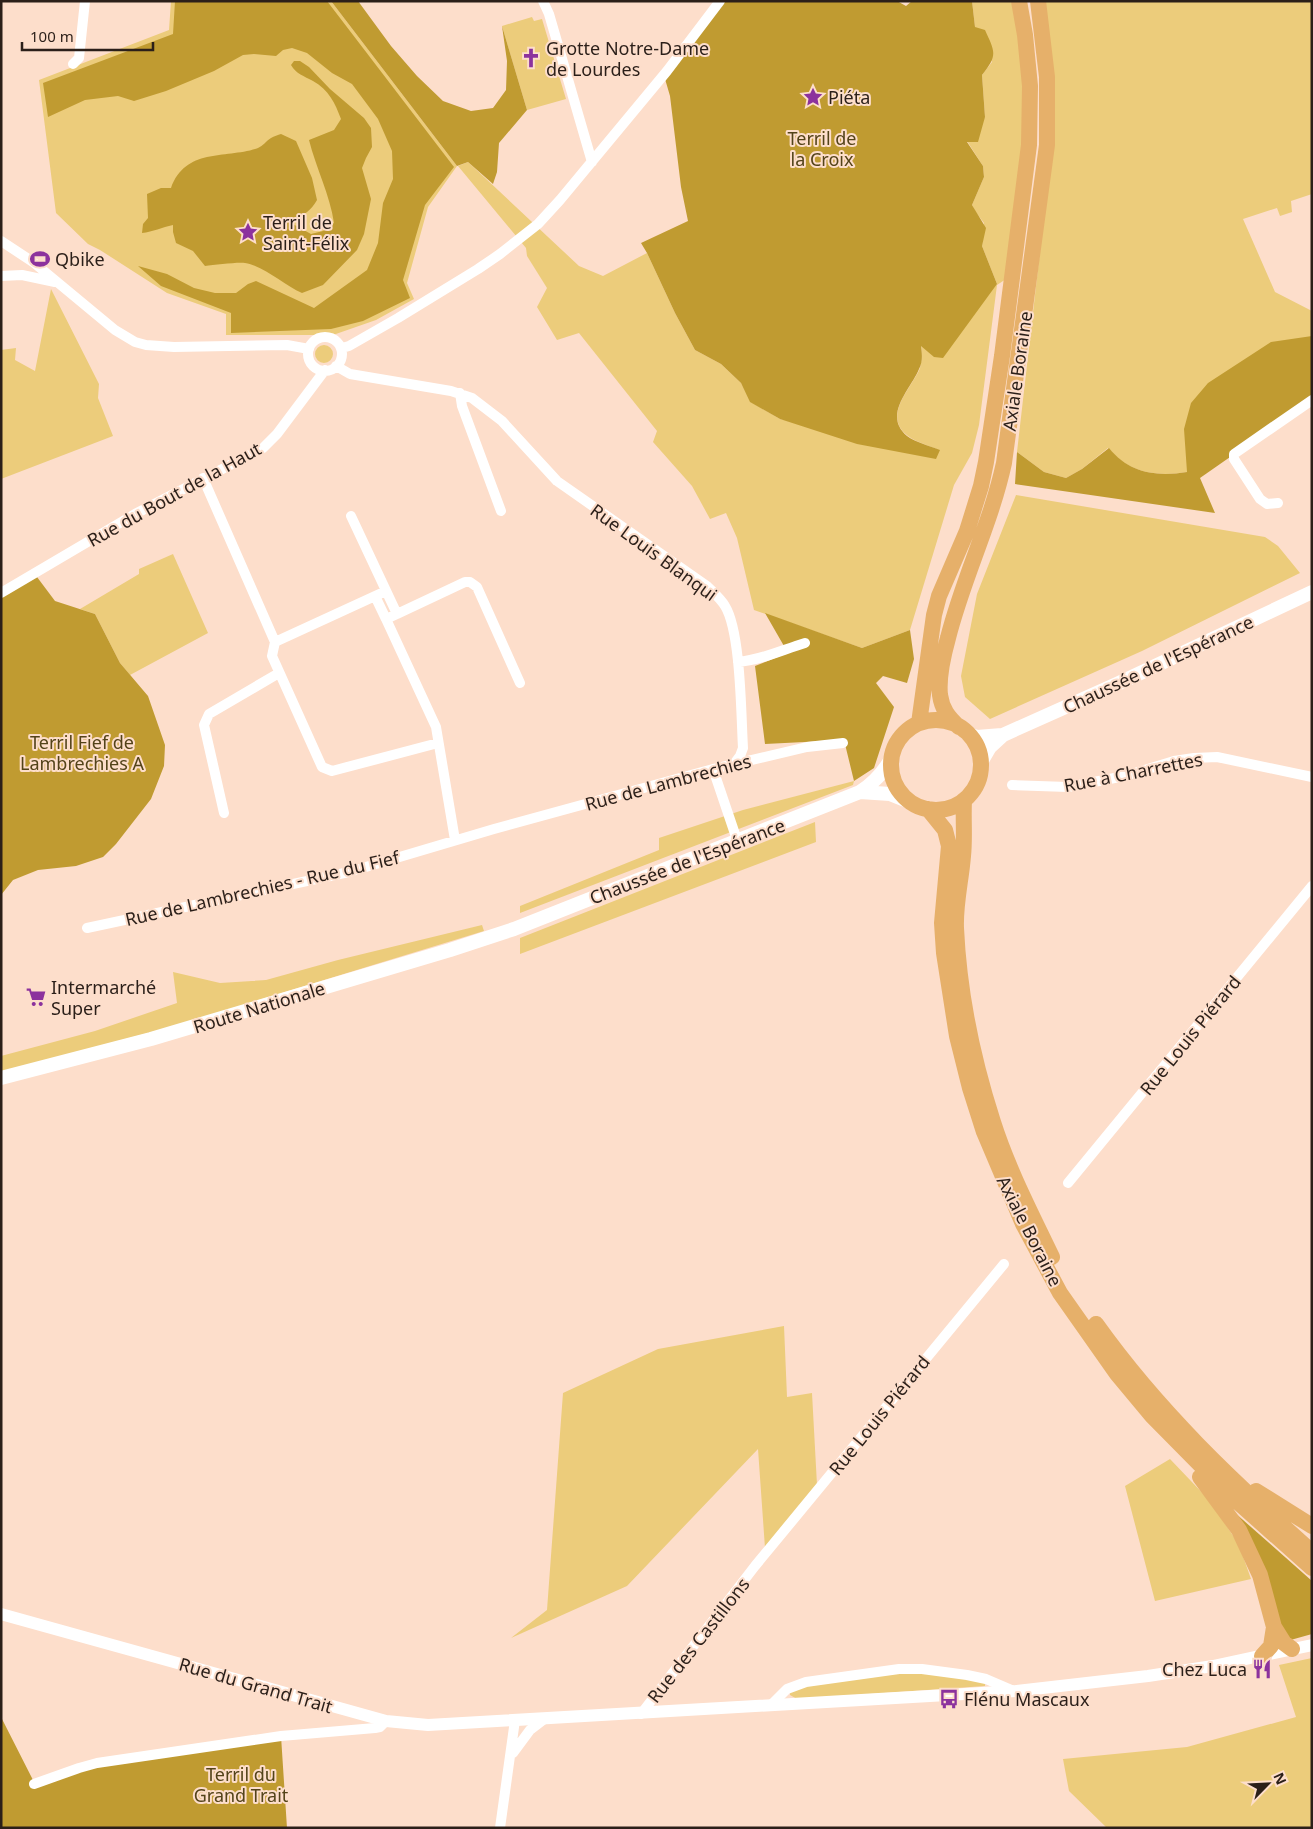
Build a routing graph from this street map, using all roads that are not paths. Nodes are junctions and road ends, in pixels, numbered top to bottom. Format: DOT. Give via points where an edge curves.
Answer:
graph roads {
  1 [pos="85,1"];
  2 [pos="543,1"];
  3 [pos="720,1"];
  4 [pos="1019,1"];
  5 [pos="1038,1"];
  6 [pos="73,64"];
  7 [pos="592,162"];
  8 [pos="1,241"];
  9 [pos="1,276"];
  10 [pos="56,282"];
  11 [pos="342,348"];
  12 [pos="309,349"];
  13 [pos="336,366"];
  14 [pos="325,370"];
  15 [pos="460,394"];
  16 [pos="1312,400"];
  17 [pos="204,478"];
  18 [pos="1278,503"];
  19 [pos="501,511"];
  20 [pos="352,516"];
  21 [pos="386,591"];
  22 [pos="1312,592"];
  23 [pos="1,593"];
  24 [pos="375,596"];
  25 [pos="397,614"];
  26 [pos="386,619"];
  27 [pos="275,642"];
  28 [pos="805,643"];
  29 [pos="738,662"];
  30 [pos="280,673"];
  31 [pos="520,683"];
  32 [pos="919,723"];
  33 [pos="962,730"];
  34 [pos="1003,735"];
  35 [pos="438,743"];
  36 [pos="843,743"];
  37 [pos="891,759"];
  38 [pos="734,764"];
  39 [pos="980,764"];
  40 [pos="713,769"];
  41 [pos="1312,777"];
  42 [pos="1012,785"];
  43 [pos="860,792"];
  44 [pos="964,800"];
  45 [pos="910,802"];
  46 [pos="928,810"];
  47 [pos="224,813"];
  48 [pos="494,829"];
  49 [pos="455,840"];
  50 [pos="739,841"];
  51 [pos="1312,886"];
  52 [pos="87,928"];
  53 [pos="514,929"];
  54 [pos="1,1078"];
  55 [pos="1068,1183"];
  56 [pos="1004,1264"];
  57 [pos="1171,1437"];
  58 [pos="1204,1452"];
  59 [pos="1312,1526"];
  60 [pos="1312,1552"];
  61 [pos="755,1566"];
  62 [pos="1312,1568"];
  63 [pos="1,1614"];
  64 [pos="1274,1627"];
  65 [pos="1312,1645"];
  66 [pos="1292,1649"];
  67 [pos="1262,1656"];
  68 [pos="1016,1691"];
  69 [pos="770,1706"];
  70 [pos="641,1714"];
  71 [pos="519,1720"];
  72 [pos="543,1720"];
  73 [pos="386,1721"];
  74 [pos="522,1738"];
  75 [pos="509,1764"];
  76 [pos="34,1784"];
  77 [pos="500,1828"];
  1 -- 6 [label="street" via="79,58"];
  2 -- 7 [label="street"];
  3 -- 7 [label="street"];
  4 -- 32 [label="highway, Axiale Boraine" via="1030,86 1029,145 1002,356 981,486 934,615"];
  5 -- 33 [label="highway, Axiale Boraine" via="1048,97 1047,145 1004,463 991,514 955,607 939,682 944,709"];
  7 -- 11 [label="street" via="538,224 518,241 406,313"];
  8 -- 10 [label="street"];
  9 -- 10 [label="street" via="22,275"];
  10 -- 12 [label="street" via="134,342 174,347 287,345"];
  11 -- 12 [label="street" via="331,338 322,338"];
  11 -- 13 [label="street" via="342,357"];
  12 -- 14 [label="street" via="312,364"];
  13 -- 14 [label="street"];
  13 -- 15 [label="street, Rue Louis Blanqui" via="350,374"];
  14 -- 17 [label="street, Rue du Bout de la Haut" via="263,448"];
  15 -- 19 [label="street"];
  15 -- 29 [label="street, Rue Louis Blanqui" via="484,405 502,421 557,482 707,586 726,606 734,631"];
  16 -- 18 [label="street" via="1234,454 1234,460 1260,499 1267,504"];
  17 -- 23 [label="street, Rue du Bout de la Haut" via="135,514"];
  17 -- 27 [label="street"];
  20 -- 21 [label="street"];
  21 -- 24 [label="street"];
  21 -- 25 [label="street"];
  22 -- 34 [label="main road, Chaussée de l'Espérance"];
  24 -- 26 [label="street"];
  24 -- 27 [label="street"];
  25 -- 26 [label="street"];
  25 -- 31 [label="street" via="464,582 473,584"];
  26 -- 35 [label="street" via="436,727"];
  27 -- 30 [label="street" via="272,656"];
  28 -- 29 [label="street"];
  29 -- 38 [label="street, Rue Louis Blanqui" via="743,748"];
  30 -- 35 [label="street" via="326,770"];
  30 -- 47 [label="street" via="209,714 204,725"];
  32 -- 33 [label="highway" via="941,721"];
  32 -- 37 [label="highway" via="899,739"];
  33 -- 34 [label="main road" via="977,737"];
  33 -- 39 [label="highway" via="977,749"];
  34 -- 39 [label="main road" via="990,747"];
  35 -- 49 [label="street"];
  36 -- 38 [label="street, Rue de Lambrechies" via="807,747"];
  37 -- 43 [label="main road" via="874,783"];
  37 -- 45 [label="highway" via="894,780"];
  38 -- 40 [label="street, Rue de Lambrechies"];
  39 -- 44 [label="highway" via="976,784"];
  40 -- 48 [label="street, Rue de Lambrechies"];
  40 -- 50 [label="street"];
  41 -- 42 [label="street, Rue à Charrettes" via="1217,757 1174,762 1068,787"];
  43 -- 45 [label="main road" via="890,794"];
  43 -- 50 [label="main road, Chaussée de l'Espérance"];
  44 -- 46 [label="highway" via="946,809"];
  44 -- 58 [label="highway, Axiale Boraine" via="964,851 956,927 970,1028 993,1121 1053,1260 1074,1294 1134,1375"];
  45 -- 46 [label="highway"];
  46 -- 57 [label="highway, Axiale Boraine" via="945,830 950,846 942,923 944,953 957,1036 984,1132 1023,1224 1060,1293 1117,1374"];
  48 -- 49 [label="street, Rue de Lambrechies - Rue du Fief"];
  49 -- 52 [label="street, Rue de Lambrechies - Rue du Fief" via="349,872"];
  50 -- 53 [label="main road, Chaussée de l'Espérance"];
  51 -- 55 [label="street, Rue Louis Piérard"];
  53 -- 54 [label="main road, Route Nationale" via="151,1039"];
  56 -- 61 [label="street, Rue Louis Piérard"];
  57 -- 62 [label="highway, Axiale Boraine"];
  57 -- 64 [label="highway" via="1239,1530 1260,1575"];
  58 -- 59 [label="highway" via="1255,1490"];
  58 -- 60 [label="highway, Axiale Boraine"];
  61 -- 70 [label="street, Rue des Castillons"];
  63 -- 73 [label="street, Rue du Grand Trait"];
  64 -- 66 [label="highway"];
  64 -- 67 [label="highway" via="1271,1646"];
  65 -- 66 [label="street, Rue du Grand Trait"];
  66 -- 67 [label="street, Rue du Grand Trait"];
  67 -- 68 [label="street, Rue du Grand Trait" via="1148,1676"];
  68 -- 69 [label="street, Rue du Grand Trait"];
  68 -- 69 [label="street" via="986,1678 922,1668 898,1669 801,1683 787,1689"];
  69 -- 70 [label="street, Rue du Grand Trait"];
  70 -- 72 [label="street, Rue du Grand Trait"];
  71 -- 72 [label="street, Rue du Grand Trait"];
  71 -- 73 [label="street, Rue du Grand Trait" via="428,1725"];
  71 -- 74 [label="street"];
  71 -- 75 [label="street"];
  72 -- 74 [label="street"];
  73 -- 76 [label="street" via="375,1728 272,1738 97,1763"];
  74 -- 75 [label="street"];
  75 -- 77 [label="street"];
}
